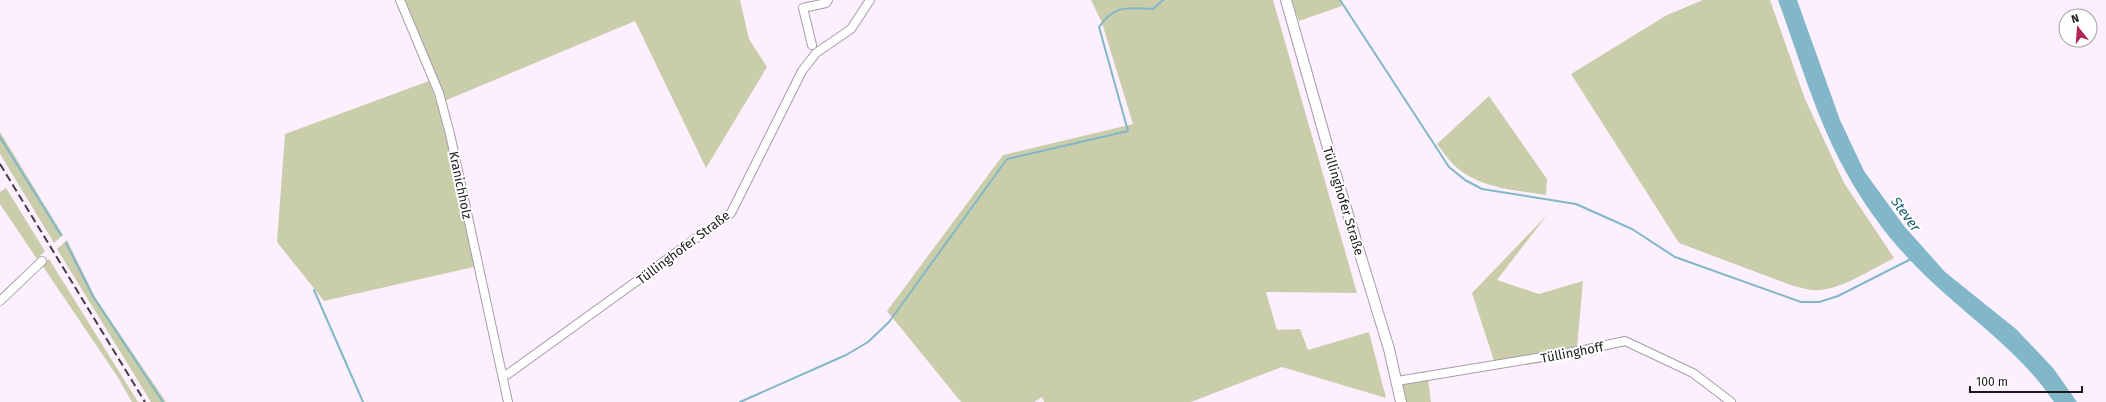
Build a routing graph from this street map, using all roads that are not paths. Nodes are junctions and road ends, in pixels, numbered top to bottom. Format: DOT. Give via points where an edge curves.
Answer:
graph roads {
  1 [pos="400,0"];
  2 [pos="828,0"];
  3 [pos="870,0"];
  4 [pos="1286,0"];
  5 [pos="812,45"];
  6 [pos="42,261"];
  7 [pos="0,301"];
  8 [pos="503,375"];
  9 [pos="1398,382"];
  10 [pos="508,402"];
  11 [pos="1401,402"];
  12 [pos="1731,402"];
  1 -- 8 [label="street, Kranichholz" via="443,106"];
  2 -- 5 [label="street" via="826,3 803,8"];
  3 -- 8 [label="street, Tüllinghofer Straße" via="851,28 816,53 802,71 731,212 508,374"];
  4 -- 9 [label="main road, Tüllinghofer Straße"];
  6 -- 7 [label="street"];
  8 -- 10 [label="street, Kranichholz"];
  9 -- 11 [label="main road, Tüllinghofer Straße"];
  9 -- 12 [label="street, Tüllinghoff" via="1625,341 1693,373"];
}
